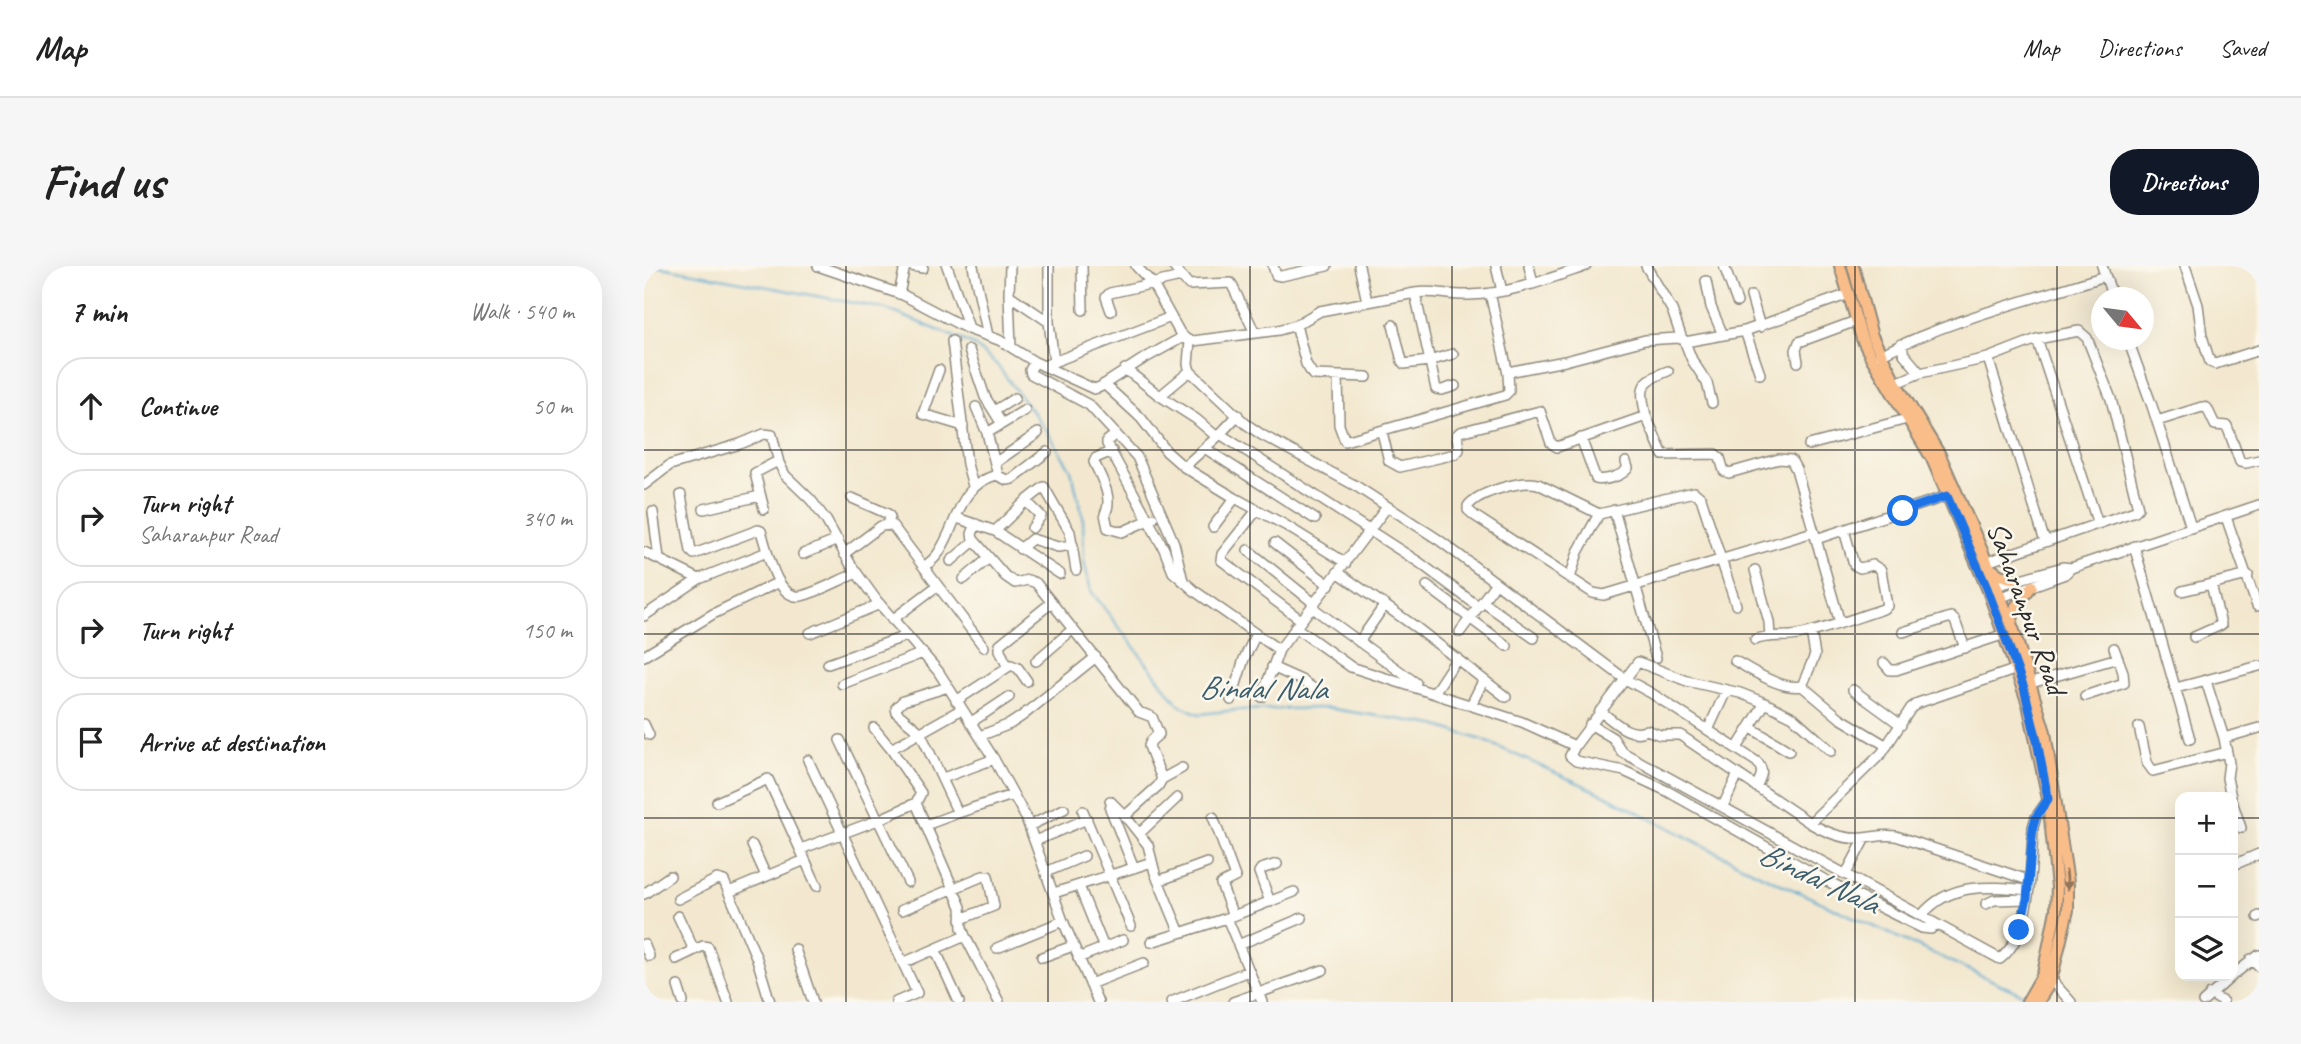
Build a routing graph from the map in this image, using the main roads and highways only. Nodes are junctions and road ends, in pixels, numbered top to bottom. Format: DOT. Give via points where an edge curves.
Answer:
graph roads {
  1 [pos="1840,266"];
  2 [pos="1853,266"];
  3 [pos="1936,457"];
  4 [pos="1988,565"];
  5 [pos="2017,580"];
  6 [pos="2032,586"];
  7 [pos="1993,593"];
  8 [pos="2011,623"];
  9 [pos="2051,795"];
  10 [pos="2045,983"];
  11 [pos="2027,1002"];
  12 [pos="2038,1002"];
  1 -- 3 [label="main road, Saharanpur Road" via="1872,359 1907,419"];
  2 -- 3 [label="main road, Saharanpur Road" via="1872,336"];
  3 -- 4 [label="main road, Saharanpur Road"];
  3 -- 7 [label="main road, Saharanpur Road" via="1947,496"];
  4 -- 5 [label="main road"];
  4 -- 7 [label="main road, Saharanpur Road"];
  6 -- 8 [label="main road" via="2016,606"];
  7 -- 8 [label="main road, Saharanpur Road"];
  7 -- 9 [label="main road, Saharanpur Road"];
  8 -- 9 [label="main road, Saharanpur Road" via="2045,732"];
  9 -- 10 [label="main road, Saharanpur Road" via="2068,882 2068,911"];
  10 -- 11 [label="main road"];
  10 -- 12 [label="main road"];
}
